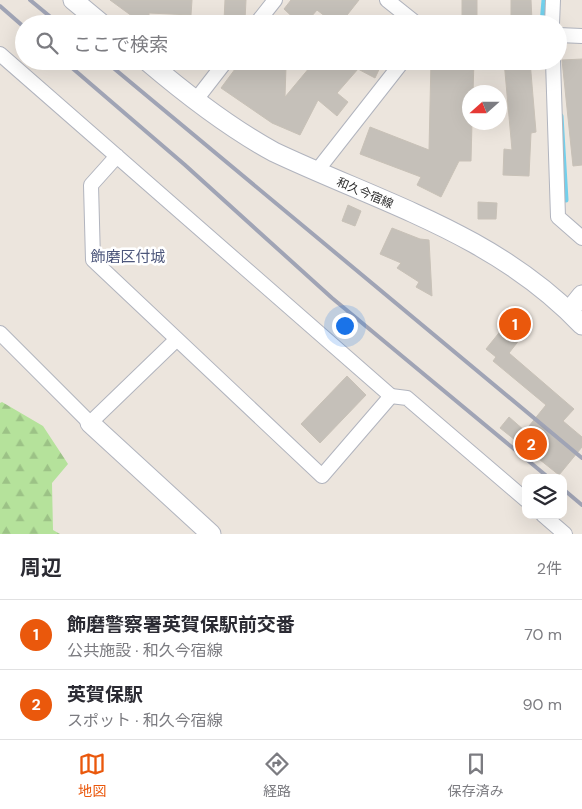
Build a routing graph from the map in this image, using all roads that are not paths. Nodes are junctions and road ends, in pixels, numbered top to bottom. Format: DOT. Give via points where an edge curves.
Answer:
graph roads {
  1 [pos="73,0"];
  2 [pos="275,0"];
  3 [pos="387,0"];
  4 [pos="553,0"];
  5 [pos="91,15"];
  6 [pos="263,15"];
  7 [pos="406,15"];
  8 [pos="552,15"];
  9 [pos="567,36"];
  10 [pos="582,36"];
  11 [pos="0,54"];
  12 [pos="15,67"];
  13 [pos="18,70"];
  14 [pos="158,70"];
  15 [pos="219,70"];
  16 [pos="396,70"];
  17 [pos="553,70"];
  18 [pos="195,101"];
  19 [pos="117,156"];
  20 [pos="316,172"];
  21 [pos="582,238"];
  22 [pos="582,295"];
  23 [pos="578,317"];
  24 [pos="0,333"];
  25 [pos="176,340"];
  26 [pos="391,396"];
  27 [pos="90,423"];
  28 [pos="522,497"];
  29 [pos="548,519"];
  30 [pos="211,534"];
  31 [pos="565,534"];
  1 -- 5 [label="main road"];
  2 -- 6 [label="street"];
  3 -- 7 [label="street"];
  4 -- 8 [label="street"];
  9 -- 10 [label="street"];
  11 -- 12 [label="street"];
  13 -- 19 [label="street"];
  14 -- 18 [label="main road, 和久今宿線"];
  15 -- 18 [label="street"];
  16 -- 20 [label="street"];
  17 -- 21 [label="street" via="558,217"];
  18 -- 20 [label="main road, 和久今宿線" via="250,139"];
  19 -- 25 [label="street" via="91,184 92,260"];
  19 -- 26 [label="street"];
  20 -- 23 [label="main road, 和久今宿線" via="456,232 489,251"];
  22 -- 23 [label="main road"];
  24 -- 27 [label="street"];
  25 -- 26 [label="street" via="322,476"];
  25 -- 27 [label="street"];
  26 -- 28 [label="street" via="407,398"];
  27 -- 30 [label="main road"];
  29 -- 31 [label="street"];
}
